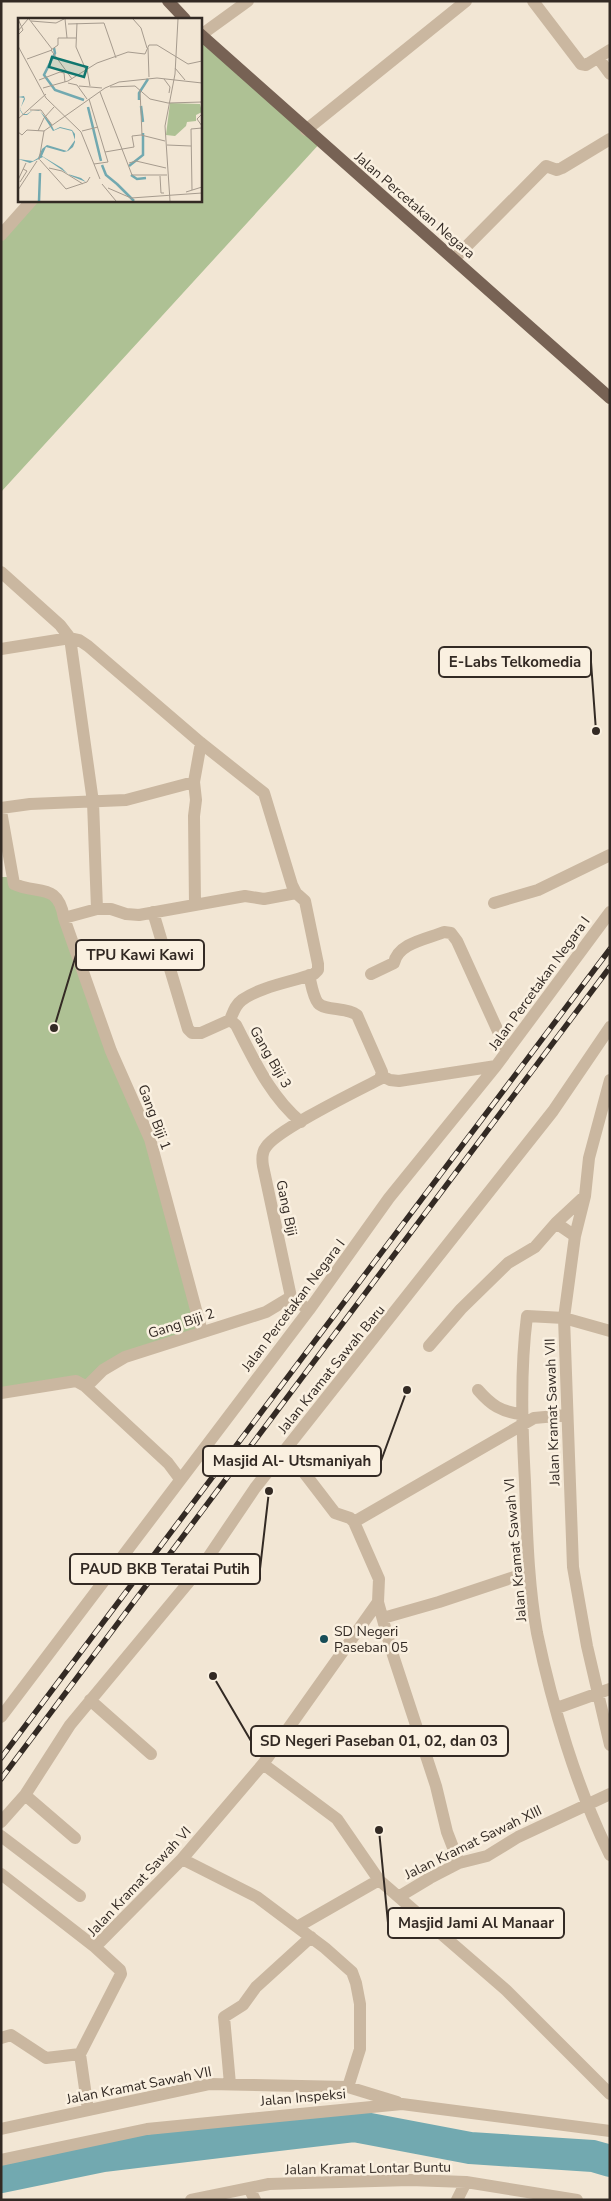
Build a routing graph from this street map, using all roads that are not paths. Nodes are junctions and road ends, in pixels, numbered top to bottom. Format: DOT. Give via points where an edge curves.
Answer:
graph roads {
  1 [pos="168,1"];
  2 [pos="248,1"];
  3 [pos="533,1"];
  4 [pos="462,2"];
  5 [pos="184,18"];
  6 [pos="201,34"];
  7 [pos="201,36"];
  8 [pos="610,50"];
  9 [pos="599,59"];
  10 [pos="610,74"];
  11 [pos="306,130"];
  12 [pos="610,139"];
  13 [pos="31,201"];
  14 [pos="1,235"];
  15 [pos="454,259"];
  16 [pos="610,398"];
  17 [pos="1,572"];
  18 [pos="70,638"];
  19 [pos="1,649"];
  20 [pos="201,743"];
  21 [pos="194,782"];
  22 [pos="93,802"];
  23 [pos="1,810"];
  24 [pos="610,854"];
  25 [pos="6,877"];
  26 [pos="296,893"];
  27 [pos="494,903"];
  28 [pos="195,905"];
  29 [pos="97,908"];
  30 [pos="153,912"];
  31 [pos="610,912"];
  32 [pos="64,918"];
  33 [pos="371,974"];
  34 [pos="309,976"];
  35 [pos="230,1020"];
  36 [pos="610,1027"];
  37 [pos="507,1051"];
  38 [pos="496,1066"];
  39 [pos="382,1076"];
  40 [pos="610,1080"];
  41 [pos="301,1122"];
  42 [pos="585,1196"];
  43 [pos="556,1223"];
  44 [pos="575,1236"];
  45 [pos="291,1297"];
  46 [pos="309,1310"];
  47 [pos="564,1318"];
  48 [pos="610,1331"];
  49 [pos="202,1332"];
  50 [pos="428,1346"];
  51 [pos="86,1387"];
  52 [pos="478,1390"];
  53 [pos="1,1393"];
  54 [pos="522,1414"];
  55 [pos="567,1415"];
  56 [pos="522,1427"];
  57 [pos="286,1449"];
  58 [pos="180,1479"];
  59 [pos="354,1522"];
  60 [pos="530,1572"];
  61 [pos="378,1602"];
  62 [pos="383,1618"];
  63 [pos="604,1691"];
  64 [pos="90,1700"];
  65 [pos="557,1708"];
  66 [pos="1,1717"];
  67 [pos="610,1745"];
  68 [pos="151,1754"];
  69 [pos="263,1764"];
  70 [pos="610,1794"];
  71 [pos="24,1795"];
  72 [pos="588,1803"];
  73 [pos="1,1822"];
  74 [pos="1,1836"];
  75 [pos="75,1838"];
  76 [pos="610,1855"];
  77 [pos="182,1859"];
  78 [pos="460,1864"];
  79 [pos="1,1874"];
  80 [pos="380,1880"];
  81 [pos="80,1896"];
  82 [pos="400,1896"];
  83 [pos="297,1927"];
  84 [pos="310,1937"];
  85 [pos="95,1947"];
  86 [pos="1,2038"];
  87 [pos="80,2054"];
  88 [pos="230,2084"];
  89 [pos="348,2087"];
  90 [pos="610,2094"];
  91 [pos="402,2104"];
  92 [pos="88,2110"];
  93 [pos="1,2129"];
  94 [pos="610,2130"];
  95 [pos="1,2160"];
  96 [pos="466,2182"];
  97 [pos="249,2188"];
  98 [pos="190,2200"];
  99 [pos="255,2200"];
  100 [pos="457,2200"];
  101 [pos="577,2200"];
  1 -- 5 [label="main road"];
  2 -- 6 [label="street"];
  3 -- 9 [label="street" via="576,61 586,65"];
  4 -- 11 [label="street"];
  7 -- 11 [label="main road, Jalan Percetakan Negara"];
  8 -- 9 [label="street"];
  9 -- 10 [label="street"];
  11 -- 15 [label="main road, Jalan Percetakan Negara"];
  12 -- 15 [label="street" via="562,168 557,170 546,166"];
  13 -- 14 [label="street"];
  15 -- 16 [label="main road, Jalan Percetakan Negara"];
  17 -- 18 [label="street" via="48,613"];
  18 -- 19 [label="street"];
  18 -- 20 [label="street" via="88,646"];
  18 -- 22 [label="street"];
  20 -- 21 [label="street"];
  20 -- 26 [label="street" via="264,794"];
  21 -- 22 [label="street" via="126,800"];
  21 -- 28 [label="street"];
  22 -- 23 [label="street" via="30,804"];
  22 -- 29 [label="street"];
  23 -- 25 [label="street"];
  24 -- 27 [label="street" via="538,890"];
  25 -- 32 [label="street, Gang Biji 1" via="20,887 50,892 62,906"];
  26 -- 28 [label="street" via="264,899 245,896"];
  26 -- 34 [label="street" via="304,901 318,964 318,970"];
  28 -- 30 [label="street"];
  29 -- 30 [label="street" via="132,915"];
  29 -- 32 [label="street"];
  30 -- 35 [label="street, Gang Biji 3" via="188,1030 201,1033"];
  31 -- 37 [label="street, Jalan Percetakan Negara I"];
  32 -- 49 [label="street, Gang Biji 1" via="111,1051 150,1139"];
  33 -- 37 [label="street" via="394,963 402,949 444,932 451,934"];
  34 -- 35 [label="street" via="241,1000"];
  34 -- 39 [label="street" via="318,1003 325,1007 349,1009 356,1015"];
  35 -- 41 [label="street, Gang Biji 3" via="236,1024 284,1108"];
  36 -- 57 [label="street, Jalan Kramat Sawah Baru" via="553,1111"];
  37 -- 38 [label="street, Jalan Percetakan Negara I"];
  38 -- 39 [label="street" via="399,1081"];
  38 -- 46 [label="street, Jalan Percetakan Negara I" via="397,1188"];
  39 -- 41 [label="street, Gang Biji"];
  40 -- 42 [label="street, Jalan Kramat Sawah VII" via="588,1158"];
  41 -- 45 [label="street, Gang Biji" via="265,1148 262,1162"];
  42 -- 43 [label="street"];
  42 -- 44 [label="street, Jalan Kramat Sawah VII"];
  43 -- 44 [label="street"];
  43 -- 50 [label="street" via="536,1247 508,1263 461,1308"];
  44 -- 47 [label="street, Jalan Kramat Sawah VII"];
  45 -- 46 [label="street"];
  45 -- 49 [label="street, Gang Biji 2" via="266,1312"];
  46 -- 58 [label="street, Jalan Percetakan Negara I"];
  47 -- 48 [label="street, Jalan Kramat Sawah VI"];
  47 -- 54 [label="street, Jalan Kramat Sawah VI" via="527,1316"];
  47 -- 55 [label="street, Jalan Kramat Sawah VII"];
  49 -- 51 [label="street, Gang Biji 2" via="125,1357 103,1370"];
  51 -- 53 [label="street" via="67,1380"];
  51 -- 58 [label="street" via="168,1463"];
  52 -- 54 [label="street" via="494,1407"];
  54 -- 56 [label="street, Jalan Kramat Sawah VI"];
  55 -- 56 [label="street" via="534,1418"];
  55 -- 63 [label="street, Jalan Kramat Sawah VII" via="573,1567"];
  56 -- 59 [label="street"];
  56 -- 60 [label="street, Jalan Kramat Sawah VI"];
  57 -- 59 [label="street" via="335,1513"];
  57 -- 64 [label="street, Jalan Kramat Sawah Baru" via="203,1565"];
  58 -- 66 [label="street, Jalan Percetakan Negara I"];
  59 -- 61 [label="street" via="378,1579"];
  60 -- 62 [label="street"];
  60 -- 65 [label="street, Jalan Kramat Sawah VI" via="538,1632"];
  61 -- 62 [label="street"];
  61 -- 69 [label="street, Jalan Kramat Sawah VI"];
  62 -- 78 [label="street" via="436,1786 447,1832"];
  63 -- 65 [label="street"];
  63 -- 67 [label="street, Jalan Kramat Sawah VII"];
  64 -- 68 [label="street"];
  64 -- 71 [label="street, Jalan Kramat Sawah Baru" via="70,1724"];
  65 -- 72 [label="street, Jalan Kramat Sawah VI"];
  69 -- 77 [label="street, Jalan Kramat Sawah VI"];
  69 -- 80 [label="street" via="337,1819"];
  70 -- 72 [label="street, Jalan Kramat Sawah XIII"];
  71 -- 73 [label="street, Jalan Kramat Sawah Baru"];
  71 -- 75 [label="street"];
  72 -- 76 [label="street, Jalan Kramat Sawah VI"];
  72 -- 78 [label="street, Jalan Kramat Sawah XIII" via="487,1856"];
  74 -- 81 [label="street"];
  77 -- 83 [label="street" via="257,1897"];
  77 -- 85 [label="street, Jalan Kramat Sawah VI"];
  78 -- 82 [label="street, Jalan Kramat Sawah XIII"];
  79 -- 85 [label="street"];
  80 -- 82 [label="street"];
  80 -- 83 [label="street"];
  82 -- 90 [label="street" via="506,1990"];
  83 -- 84 [label="street"];
  84 -- 88 [label="street" via="256,1987 243,2005 224,2017"];
  84 -- 89 [label="street" via="352,1972 356,1983 360,2004 360,2049"];
  85 -- 87 [label="street, Jalan Kramat Sawah VI" via="120,1970 120,1977"];
  86 -- 87 [label="street" via="11,2035 46,2058"];
  87 -- 92 [label="street"];
  88 -- 89 [label="street, Jalan Kramat Sawah VII"];
  88 -- 92 [label="street, Jalan Kramat Sawah VII" via="210,2084"];
  89 -- 91 [label="street, Jalan Kramat Sawah VII"];
  91 -- 94 [label="street, Jalan Inspeksi"];
  91 -- 95 [label="street, Jalan Inspeksi" via="147,2129"];
  92 -- 93 [label="street, Jalan Kramat Sawah VII"];
  96 -- 97 [label="street, Jalan Kramat Lontar Buntu" via="400,2180 269,2184"];
  96 -- 100 [label="street"];
  96 -- 101 [label="street, Jalan Kramat Lontar Buntu"];
  97 -- 98 [label="street, Jalan Kramat Lontar Buntu"];
  97 -- 99 [label="street"];
}
